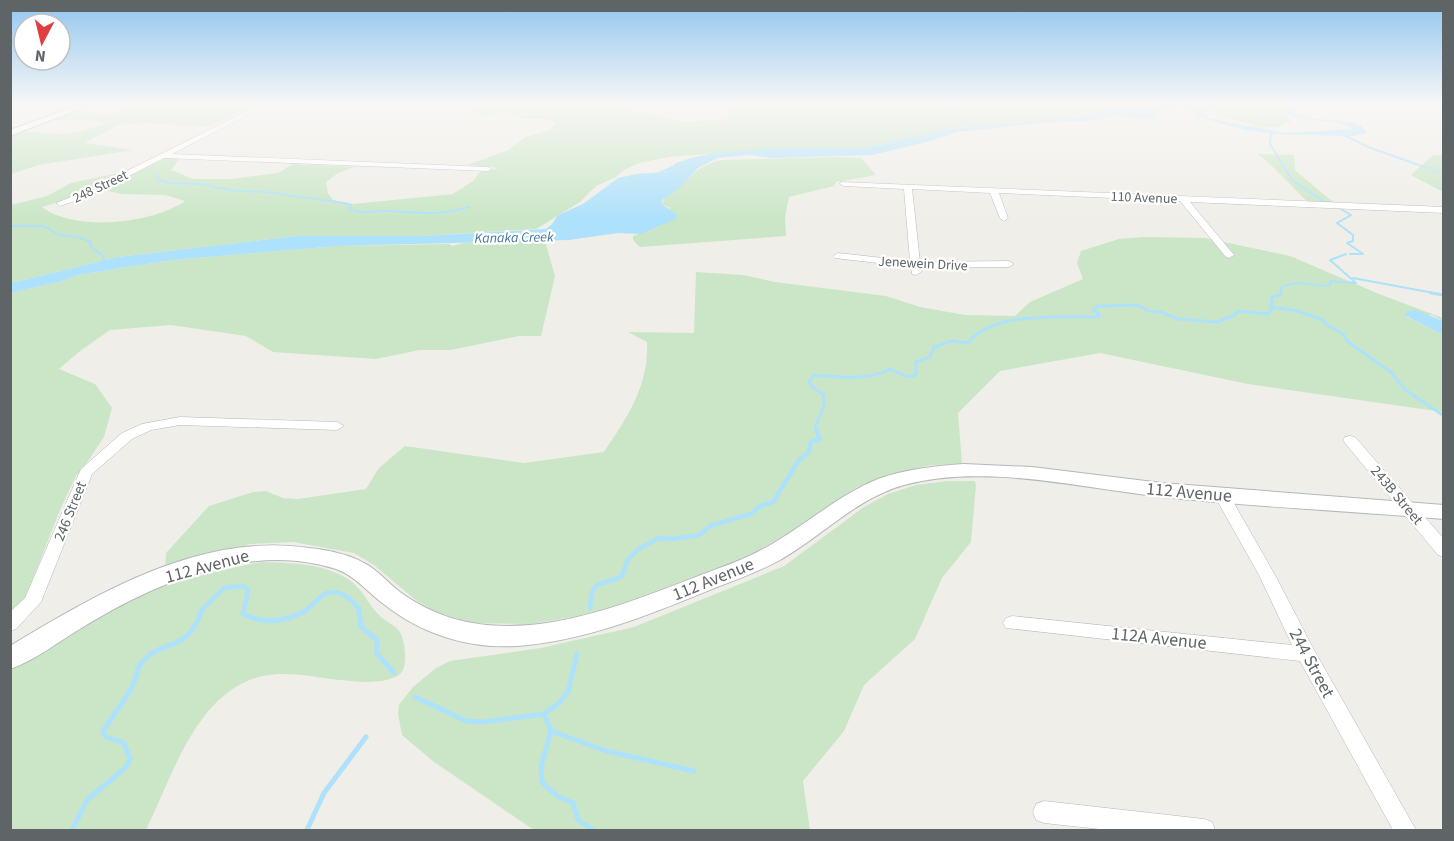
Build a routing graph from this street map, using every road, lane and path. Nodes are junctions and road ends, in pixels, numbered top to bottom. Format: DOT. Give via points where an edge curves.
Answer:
graph roads {
  1 [pos="190,142"];
  2 [pos="163,156"];
  3 [pos="488,169"];
  4 [pos="844,184"];
  5 [pos="908,187"];
  6 [pos="994,191"];
  7 [pos="1183,199"];
  8 [pos="60,203"];
  9 [pos="1443,210"];
  10 [pos="1004,218"];
  11 [pos="838,255"];
  12 [pos="1229,255"];
  13 [pos="1009,264"];
  14 [pos="916,269"];
  15 [pos="337,426"];
  16 [pos="1350,440"];
  17 [pos="1222,495"];
  18 [pos="1409,509"];
  19 [pos="1443,512"];
  20 [pos="1443,551"];
  21 [pos="1012,623"];
  22 [pos="10,624"];
  23 [pos="1306,654"];
  24 [pos="10,659"];
  25 [pos="1044,812"];
  26 [pos="1203,831"];
  27 [pos="1406,831"];
  1 -- 2 [label="street, 248 Street"];
  2 -- 3 [label="street"];
  2 -- 8 [label="street, 248 Street" via="87,194"];
  4 -- 5 [label="street, 110 Avenue"];
  5 -- 6 [label="street, 110 Avenue"];
  5 -- 14 [label="street"];
  6 -- 7 [label="street, 110 Avenue"];
  6 -- 10 [label="street"];
  7 -- 9 [label="street, 110 Avenue"];
  7 -- 12 [label="street"];
  11 -- 14 [label="street, Jenewein Drive"];
  13 -- 14 [label="street, Jenewein Drive"];
  15 -- 22 [label="street, 246 Street" via="180,421 147,427 127,436 86,472 32,602"];
  16 -- 18 [label="street, 243B Street"];
  17 -- 18 [label="main road, 112 Avenue"];
  17 -- 23 [label="street, 244 Street"];
  17 -- 24 [label="main road, 112 Avenue" via="993,472 918,474 869,491 770,555 652,604 585,624 501,637 440,627 344,563 277,552 245,554 197,565 129,590"];
  18 -- 19 [label="main road, 112 Avenue"];
  18 -- 20 [label="street, 243B Street"];
  21 -- 23 [label="street, 112A Avenue"];
  23 -- 27 [label="street, 244 Street"];
  25 -- 26 [label="street"];
}
